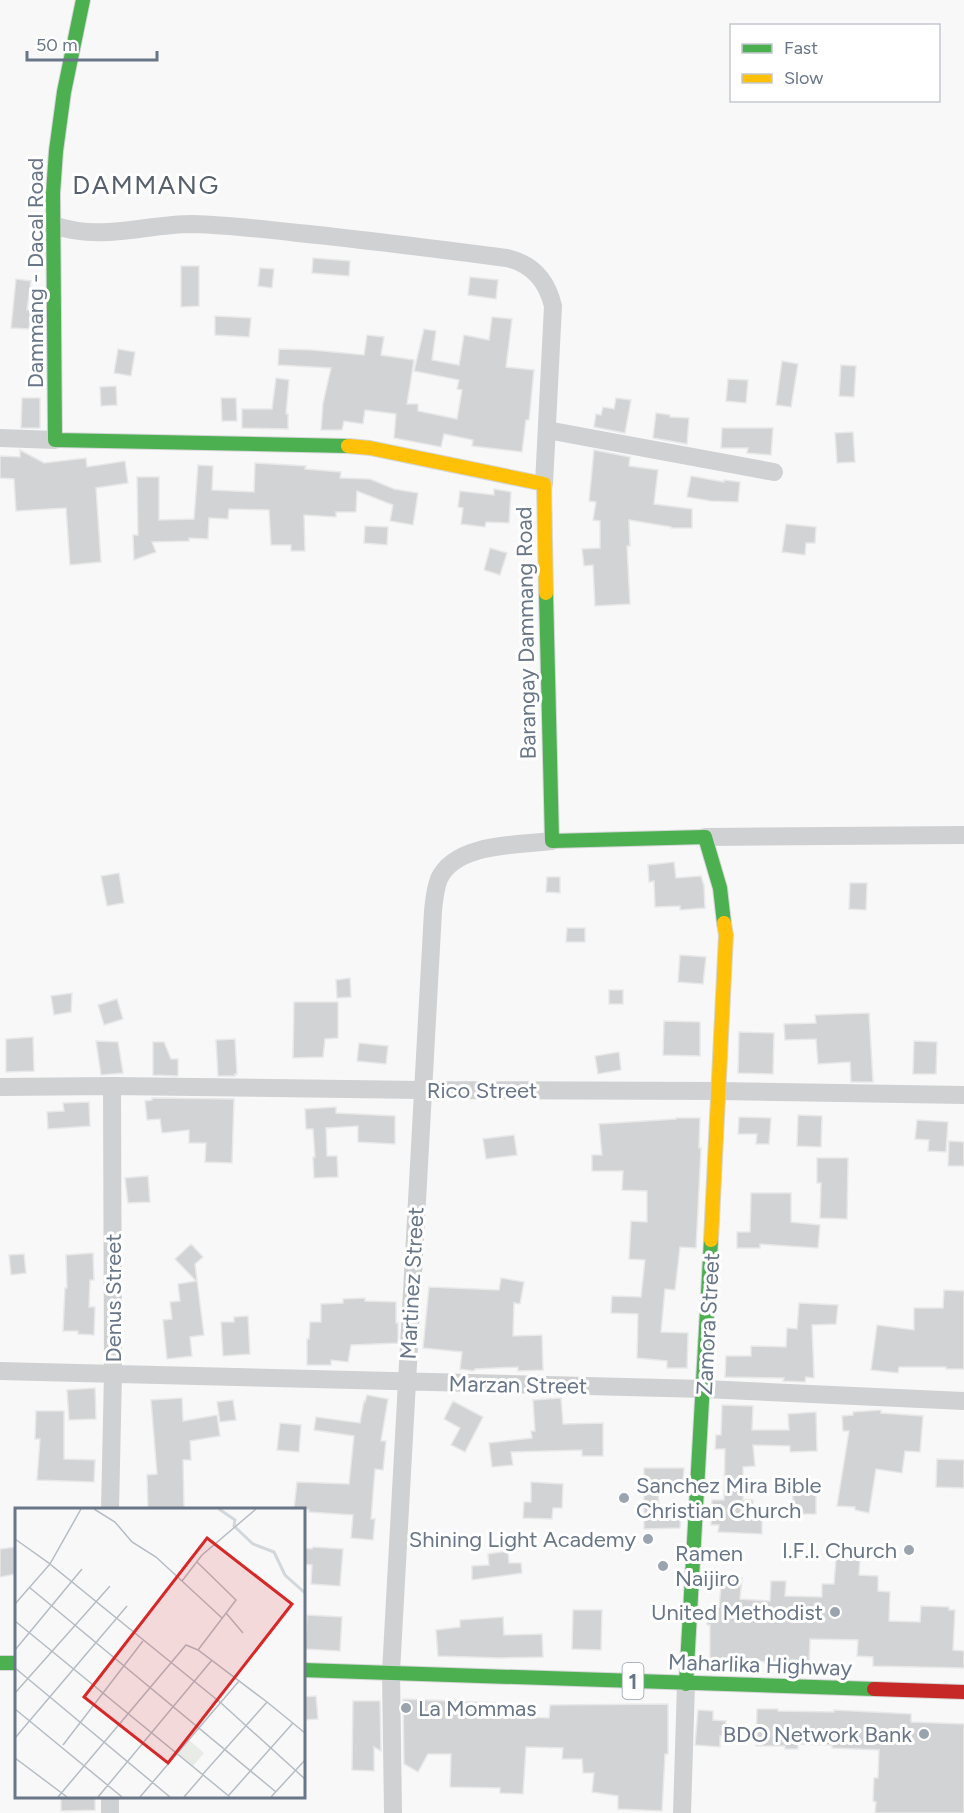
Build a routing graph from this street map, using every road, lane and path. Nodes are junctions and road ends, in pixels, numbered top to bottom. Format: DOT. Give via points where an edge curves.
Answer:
graph roads {
  1 [pos="83,0"];
  2 [pos="53,225"];
  3 [pos="546,430"];
  4 [pos="0,438"];
  5 [pos="55,440"];
  6 [pos="774,472"];
  7 [pos="544,484"];
  8 [pos="964,835"];
  9 [pos="705,837"];
  10 [pos="552,842"];
  11 [pos="112,1086"];
  12 [pos="0,1087"];
  13 [pos="422,1090"];
  14 [pos="720,1091"];
  15 [pos="964,1095"];
  16 [pos="0,1371"];
  17 [pos="113,1374"];
  18 [pos="406,1382"];
  19 [pos="704,1389"];
  20 [pos="964,1401"];
  21 [pos="110,1508"];
  22 [pos="304,1670"];
  23 [pos="392,1672"];
  24 [pos="687,1684"];
  25 [pos="964,1692"];
  26 [pos="393,1813"];
  27 [pos="682,1813"];
  1 -- 2 [label="main road, Dammang - Dacal Road" via="56,151"];
  2 -- 3 [label="street" via="91,234 176,225 232,227 518,260 543,279 554,306"];
  2 -- 5 [label="main road, Dammang - Dacal Road"];
  3 -- 6 [label="street"];
  3 -- 7 [label="street"];
  4 -- 5 [label="street"];
  5 -- 7 [label="main road, Barangay Dammang Road" via="342,445"];
  7 -- 10 [label="main road, Barangay Dammang Road"];
  8 -- 9 [label="street"];
  9 -- 10 [label="main road"];
  9 -- 14 [label="main road, Zamora Street" via="720,888 726,935"];
  10 -- 13 [label="street, Martinez Street" via="466,854 446,868 438,881"];
  11 -- 12 [label="street, Rico Street"];
  11 -- 13 [label="street, Rico Street"];
  11 -- 17 [label="street, Denus Street"];
  13 -- 14 [label="street, Rico Street"];
  13 -- 18 [label="street, Martinez Street"];
  14 -- 15 [label="street, Rico Street"];
  14 -- 19 [label="main road, Zamora Street"];
  16 -- 17 [label="street, Marzan Street"];
  17 -- 18 [label="street, Marzan Street"];
  17 -- 21 [label="street, Denus Street"];
  18 -- 19 [label="street, Marzan Street"];
  18 -- 23 [label="street, Martinez Street"];
  19 -- 20 [label="street, Marzan Street"];
  19 -- 24 [label="main road, Zamora Street"];
  22 -- 23 [label="main road, Maharlika Highway / 1"];
  23 -- 24 [label="main road, Maharlika Highway / 1"];
  23 -- 26 [label="street, Martinez Street"];
  24 -- 25 [label="main road, Maharlika Highway / 1"];
  24 -- 27 [label="street, Zamora Street"];
}
